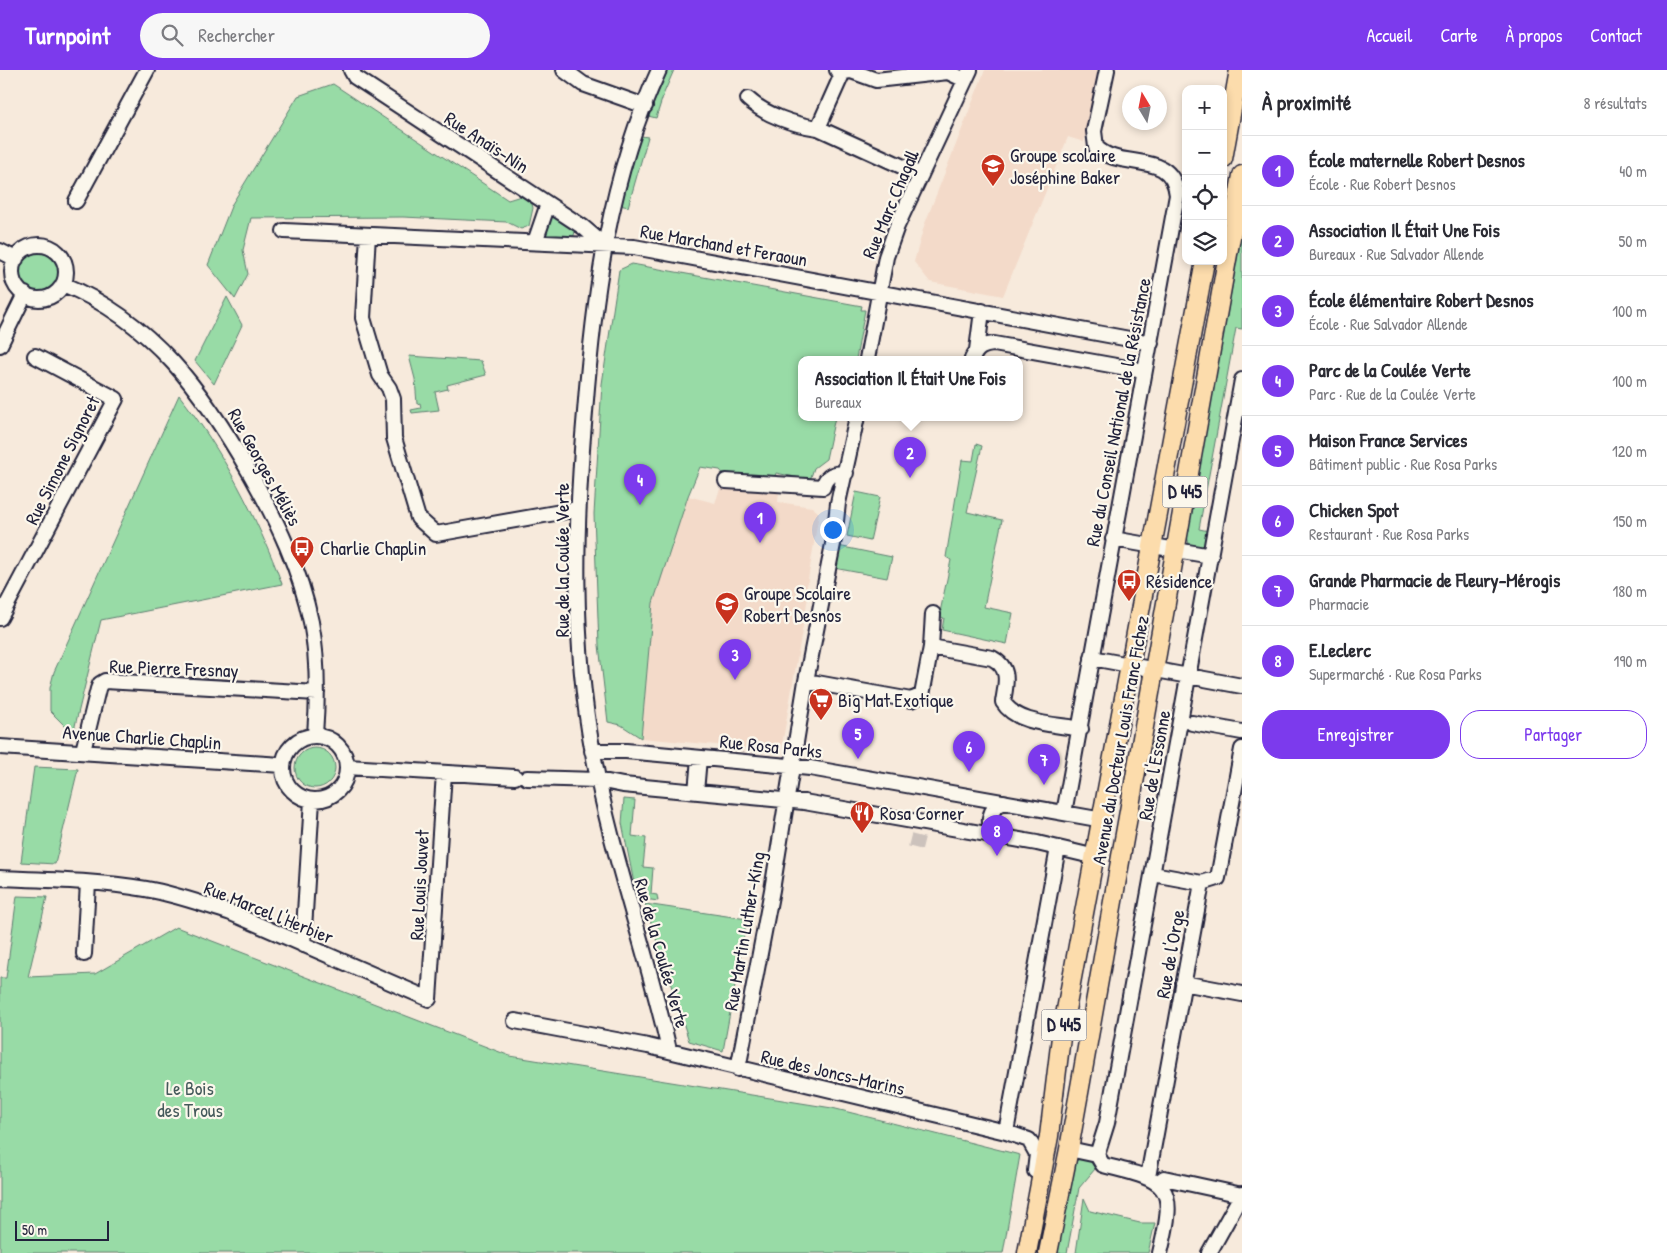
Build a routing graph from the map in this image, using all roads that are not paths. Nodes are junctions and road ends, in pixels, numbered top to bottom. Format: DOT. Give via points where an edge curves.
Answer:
graph roads {
  1 [pos="147,70"];
  2 [pos="351,70"];
  3 [pos="564,70"];
  4 [pos="659,70"];
  5 [pos="1107,70"];
  6 [pos="1239,70"];
  7 [pos="840,71"];
  8 [pos="967,75"];
  9 [pos="748,99"];
  10 [pos="645,106"];
  11 [pos="818,128"];
  12 [pos="1227,137"];
  13 [pos="921,175"];
  14 [pos="1242,175"];
  15 [pos="76,201"];
  16 [pos="548,204"];
  17 [pos="284,231"];
  18 [pos="368,235"];
  19 [pos="535,242"];
  20 [pos="604,245"];
  21 [pos="0,252"];
  22 [pos="16,259"];
  23 [pos="1204,265"];
  24 [pos="63,284"];
  25 [pos="878,292"];
  26 [pos="26,294"];
  27 [pos="982,310"];
  28 [pos="1151,343"];
  29 [pos="0,345"];
  30 [pos="974,354"];
  31 [pos="35,356"];
  32 [pos="867,356"];
  33 [pos="1144,371"];
  34 [pos="1242,380"];
  35 [pos="1241,398"];
  36 [pos="856,421"];
  37 [pos="846,473"];
  38 [pos="726,481"];
  39 [pos="822,487"];
  40 [pos="838,503"];
  41 [pos="578,509"];
  42 [pos="1113,539"];
  43 [pos="1153,546"];
  44 [pos="1175,550"];
  45 [pos="1211,556"];
  46 [pos="933,614"];
  47 [pos="0,618"];
  48 [pos="931,647"];
  49 [pos="1092,658"];
  50 [pos="1130,666"];
  51 [pos="1153,671"];
  52 [pos="1189,677"];
  53 [pos="806,681"];
  54 [pos="1242,686"];
  55 [pos="317,693"];
  56 [pos="1192,723"];
  57 [pos="1081,729"];
  58 [pos="1242,732"];
  59 [pos="315,735"];
  60 [pos="0,747"];
  61 [pos="1242,749"];
  62 [pos="83,751"];
  63 [pos="592,751"];
  64 [pos="699,758"];
  65 [pos="282,765"];
  66 [pos="791,766"];
  67 [pos="347,767"];
  68 [pos="444,773"];
  69 [pos="598,780"];
  70 [pos="696,792"];
  71 [pos="312,800"];
  72 [pos="786,800"];
  73 [pos="1004,802"];
  74 [pos="1064,813"];
  75 [pos="1115,824"];
  76 [pos="996,836"];
  77 [pos="1058,848"];
  78 [pos="1104,854"];
  79 [pos="1154,874"];
  80 [pos="0,878"];
  81 [pos="88,883"];
  82 [pos="1202,884"];
  83 [pos="303,945"];
  84 [pos="84,954"];
  85 [pos="1183,984"];
  86 [pos="1242,994"];
  87 [pos="429,999"];
  88 [pos="1095,1003"];
  89 [pos="514,1021"];
  90 [pos="669,1050"];
  91 [pos="738,1069"];
  92 [pos="1006,1132"];
  93 [pos="1069,1150"];
  94 [pos="1096,1155"];
  95 [pos="1157,1184"];
  96 [pos="1242,1195"];
  97 [pos="1026,1253"];
  98 [pos="1048,1253"];
  99 [pos="1160,1253"];
  100 [pos="1209,1253"];
  1 -- 15 [label="street"];
  2 -- 16 [label="street, Rue Anaïs-Nin" via="355,78"];
  3 -- 10 [label="street" via="583,84"];
  4 -- 10 [label="street, Rue de la Coulée Verte"];
  5 -- 28 [label="street, Rue du Conseil National de la Résistance" via="1094,131 1096,146 1108,155 1157,166 1165,170 1176,184 1177,194"];
  6 -- 12 [label="main road"];
  7 -- 8 [label="street" via="851,71 876,80 948,72"];
  7 -- 11 [label="street"];
  8 -- 13 [label="street, Rue Marc Chagall"];
  9 -- 11 [label="street" via="757,107 802,126"];
  10 -- 20 [label="street, Rue de la Coulée Verte" via="623,166"];
  11 -- 13 [label="street"];
  13 -- 25 [label="street, Rue Marc Chagall" via="886,257"];
  14 -- 44 [label="main road, Avenue du Docteur Louis Franc Fichez / D 445"];
  16 -- 19 [label="street"];
  16 -- 20 [label="street, Rue Anaïs-Nin"];
  17 -- 18 [label="street, Rue Marchand et Feraoun"];
  18 -- 19 [label="street, Rue Marchand et Feraoun"];
  18 -- 41 [label="street" via="363,318 380,375 393,399 394,438 418,518 436,534"];
  19 -- 20 [label="street, Rue Marchand et Feraoun"];
  20 -- 25 [label="street, Rue Marchand et Feraoun" via="634,247"];
  20 -- 41 [label="street, Rue de la Coulée Verte" via="588,370"];
  21 -- 22 [label="street"];
  22 -- 24 [label="street" via="27,248 51,247 63,259 66,268"];
  22 -- 26 [label="street" via="13,267 15,282"];
  23 -- 43 [label="main road, Avenue du Docteur Louis Franc Fichez / D 445"];
  24 -- 26 [label="street" via="58,291 42,298"];
  24 -- 55 [label="street, Rue Georges Méliès" via="108,307 153,341 194,384 230,438 273,514 296,568 316,649"];
  25 -- 27 [label="street, Rue Marchand et Feraoun"];
  25 -- 32 [label="street, Rue Marc Chagall"];
  26 -- 29 [label="street"];
  27 -- 28 [label="street, Rue Marchand et Feraoun"];
  27 -- 30 [label="street"];
  28 -- 33 [label="street, Rue du Conseil National de la Résistance"];
  30 -- 33 [label="street" via="985,345 999,345"];
  31 -- 47 [label="street, Rue Simone Signoret" via="116,398"];
  33 -- 42 [label="street, Rue du Conseil National de la Résistance"];
  34 -- 35 [label="street, Rue de l'Essonne"];
  35 -- 45 [label="street, Rue de l'Essonne"];
  36 -- 37 [label="street, Rue Martin Luther-King"];
  37 -- 39 [label="street" via="830,475"];
  37 -- 40 [label="street, Rue Martin Luther-King"];
  38 -- 39 [label="street"];
  39 -- 40 [label="street" via="829,500"];
  40 -- 53 [label="street, Rue Martin Luther-King"];
  41 -- 63 [label="street, Rue de la Coulée Verte" via="580,645"];
  42 -- 43 [label="street"];
  42 -- 49 [label="street, Rue du Conseil National de la Résistance"];
  43 -- 44 [label="street"];
  43 -- 50 [label="main road, Avenue du Docteur Louis Franc Fichez / D 445"];
  44 -- 45 [label="street"];
  44 -- 51 [label="main road, Avenue du Docteur Louis Franc Fichez / D 445"];
  45 -- 52 [label="street, Rue de l'Essonne"];
  46 -- 48 [label="street"];
  48 -- 53 [label="street" via="922,695 917,699"];
  48 -- 57 [label="street" via="1000,662 1007,675 1003,702 1008,711 1020,717"];
  49 -- 50 [label="street"];
  49 -- 57 [label="street, Rue du Conseil National de la Résistance"];
  50 -- 51 [label="street"];
  50 -- 75 [label="main road, Avenue du Docteur Louis Franc Fichez / D 445"];
  51 -- 52 [label="street"];
  51 -- 75 [label="main road, Avenue du Docteur Louis Franc Fichez / D 445"];
  52 -- 54 [label="street"];
  52 -- 79 [label="street, Rue de l'Essonne"];
  53 -- 66 [label="street, Rue Martin Luther-King"];
  55 -- 59 [label="street, Rue Georges Méliès"];
  55 -- 62 [label="street, Rue Pierre Fresnay" via="105,681 98,689"];
  56 -- 58 [label="street"];
  57 -- 74 [label="street, Rue du Conseil National de la Résistance"];
  59 -- 65 [label="street" via="306,736 290,747"];
  59 -- 67 [label="street" via="325,737 341,748"];
  60 -- 62 [label="street, Avenue Charlie Chaplin"];
  61 -- 82 [label="street" via="1218,878"];
  62 -- 65 [label="street, Avenue Charlie Chaplin"];
  63 -- 64 [label="street, Rue Rosa Parks"];
  63 -- 69 [label="street, Rue de la Coulée Verte"];
  64 -- 66 [label="street, Rue Rosa Parks"];
  64 -- 70 [label="street"];
  65 -- 71 [label="street" via="283,775 294,792"];
  66 -- 72 [label="street, Rue Martin Luther-King"];
  66 -- 73 [label="street, Rue Rosa Parks"];
  67 -- 68 [label="street"];
  67 -- 71 [label="street" via="340,787 328,797"];
  68 -- 69 [label="street"];
  68 -- 87 [label="street, Rue Louis Jouvet"];
  69 -- 70 [label="street"];
  69 -- 90 [label="street, Rue de la Coulée Verte"];
  70 -- 72 [label="street"];
  71 -- 83 [label="street"];
  72 -- 76 [label="street"];
  72 -- 91 [label="street, Rue Martin Luther-King"];
  73 -- 74 [label="street, Rue Rosa Parks"];
  73 -- 76 [label="street" via="996,806 990,818"];
  74 -- 75 [label="street, Rue Rosa Parks"];
  75 -- 78 [label="main road, Avenue du Docteur Louis Franc Fichez / D 445"];
  75 -- 88 [label="main road, Avenue du Docteur Louis Franc Fichez / D 445"];
  76 -- 77 [label="street"];
  77 -- 78 [label="street"];
  77 -- 92 [label="street"];
  78 -- 88 [label="main road" via="1095,947"];
  78 -- 97 [label="main road, Avenue du Docteur Louis Franc Fichez / D 445" via="1061,1037 1049,1136"];
  79 -- 82 [label="street"];
  79 -- 94 [label="street, Rue de l'Essonne" via="1107,1123"];
  80 -- 81 [label="street, Rue Marcel l'Herbier"];
  81 -- 83 [label="street, Rue Marcel l'Herbier" via="146,889 201,903"];
  81 -- 84 [label="street"];
  82 -- 85 [label="street, Rue de l'Orge"];
  83 -- 87 [label="street, Rue Marcel l'Herbier"];
  85 -- 86 [label="street"];
  85 -- 95 [label="street, Rue de l'Orge"];
  88 -- 93 [label="main road, Avenue du Docteur Louis Franc Fichez / D 445"];
  89 -- 90 [label="street, Rue des Joncs-Marins"];
  90 -- 91 [label="street, Rue des Joncs-Marins"];
  91 -- 92 [label="street, Rue des Joncs-Marins"];
  92 -- 97 [label="street, Rue des Joncs-Marins" via="1029,1140 1037,1154"];
  93 -- 94 [label="street"];
  93 -- 98 [label="main road, Avenue du Docteur Louis Franc Fichez / D 445"];
  94 -- 95 [label="street" via="1103,1165"];
  95 -- 96 [label="street" via="1164,1178"];
  95 -- 99 [label="street, Rue de l'Orge" via="1169,1205"];
  96 -- 100 [label="street"];
}
